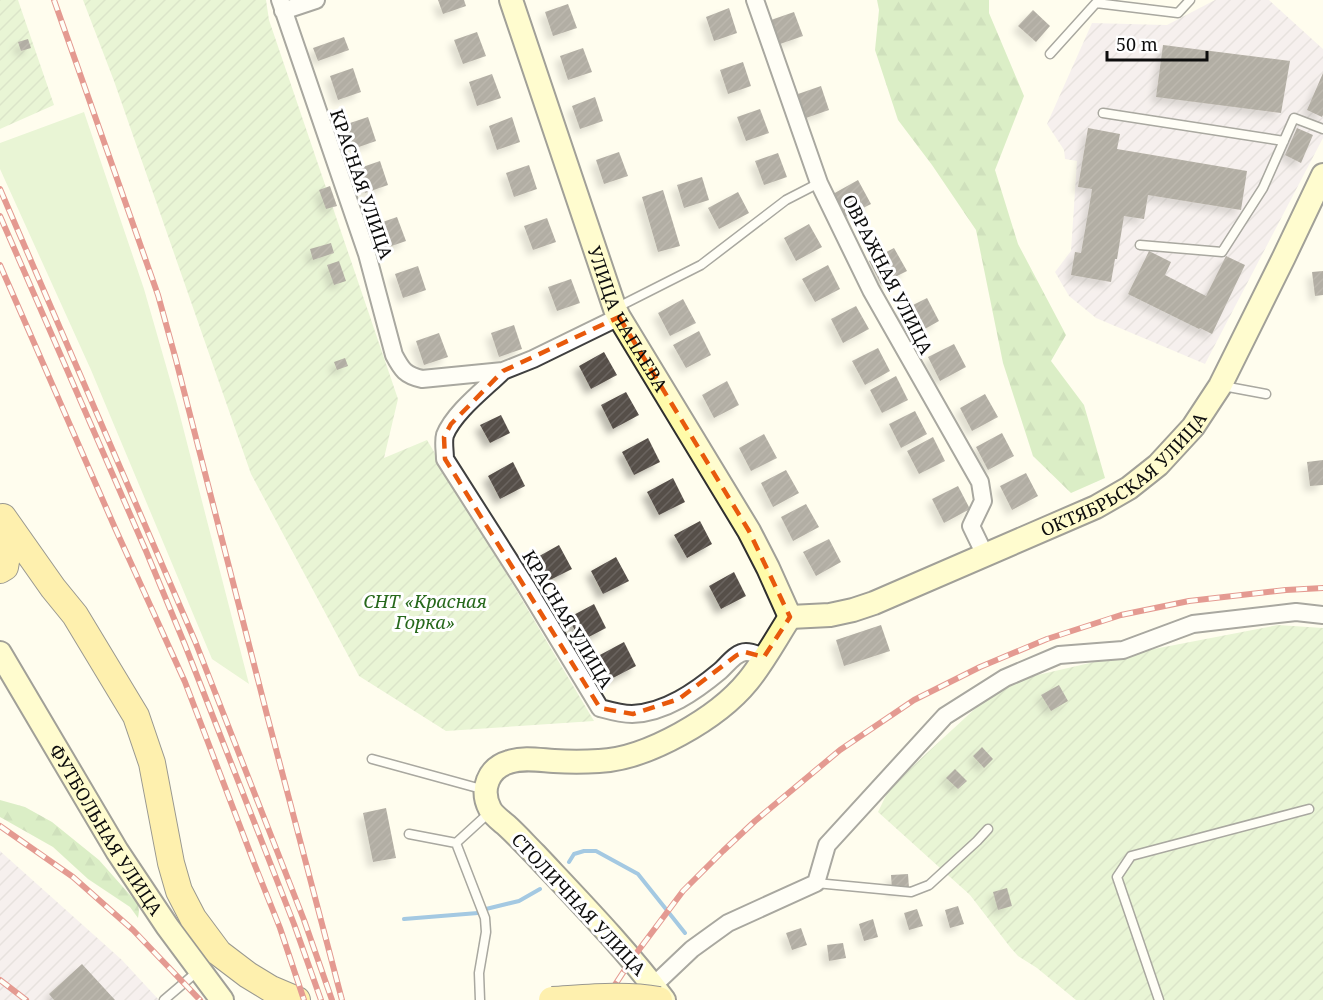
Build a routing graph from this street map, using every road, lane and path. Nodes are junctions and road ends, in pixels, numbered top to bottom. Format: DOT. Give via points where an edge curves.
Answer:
graph roads {
  1 [pos="316,0"];
  2 [pos="511,0"];
  3 [pos="754,0"];
  4 [pos="1190,0"];
  5 [pos="281,5"];
  6 [pos="1050,54"];
  7 [pos="1102,113"];
  8 [pos="1323,129"];
  9 [pos="1284,141"];
  10 [pos="1323,175"];
  11 [pos="819,183"];
  12 [pos="1140,245"];
  13 [pos="617,313"];
  14 [pos="503,371"];
  15 [pos="1220,386"];
  16 [pos="1266,393"];
  17 [pos="2,515"];
  18 [pos="985,555"];
  19 [pos="2,569"];
  20 [pos="53,588"];
  21 [pos="1323,615"];
  22 [pos="790,616"];
  23 [pos="0,653"];
  24 [pos="764,657"];
  25 [pos="372,759"];
  26 [pos="488,800"];
  27 [pos="1309,808"];
  28 [pos="988,829"];
  29 [pos="409,834"];
  30 [pos="456,843"];
  31 [pos="816,884"];
  32 [pos="199,969"];
  33 [pos="659,995"];
  34 [pos="164,1000"];
  35 [pos="222,1000"];
  36 [pos="297,1000"];
  37 [pos="480,1000"];
  38 [pos="552,1000"];
  39 [pos="1159,1000"];
  1 -- 5 [label="street"];
  2 -- 13 [label="street, УЛИЦА ЧАПАЕВА"];
  3 -- 11 [label="street, ОВРАЖНАЯ УЛИЦА"];
  4 -- 6 [label="lane" via="1178,13 1096,3"];
  5 -- 14 [label="street, КРАСНАЯ УЛИЦА" via="367,254 400,367 422,379"];
  7 -- 9 [label="lane"];
  8 -- 9 [label="lane" via="1294,118"];
  9 -- 12 [label="lane" via="1263,188 1222,252"];
  10 -- 15 [label="street, ОКТЯБРЬСКАЯ УЛИЦА"];
  11 -- 13 [label="lane" via="786,200 701,265"];
  11 -- 18 [label="street, ОВРАЖНАЯ УЛИЦА" via="871,290 980,482 983,501 971,526"];
  13 -- 14 [label="street"];
  13 -- 22 [label="street, УЛИЦА ЧАПАЕВА" via="749,531"];
  14 -- 24 [label="street, КРАСНАЯ УЛИЦА" via="451,424 444,437 445,459 600,708 633,714 653,710 703,685 737,655 745,652"];
  15 -- 16 [label="lane"];
  15 -- 18 [label="street, ОКТЯБРЬСКАЯ УЛИЦА" via="1193,427 1158,465 1129,488 1096,507"];
  17 -- 19 [label="main road" via="8,529 9,549"];
  17 -- 20 [label="main road"];
  18 -- 22 [label="street, ОКТЯБРЬСКАЯ УЛИЦА" via="853,610"];
  19 -- 20 [label="main road" via="38,578"];
  20 -- 36 [label="main road" via="75,615 136,716 153,763 171,863 193,918 219,953 271,989"];
  21 -- 31 [label="street" via="1296,612 1193,624 1123,650 1059,655 1005,678 945,716 827,845"];
  22 -- 24 [label="street"];
  23 -- 32 [label="street, ФУТБОЛЬНАЯ УЛИЦА" via="117,851"];
  24 -- 26 [label="street" via="726,704 660,744 602,761 508,762 487,779"];
  25 -- 26 [label="lane"];
  26 -- 30 [label="lane"];
  26 -- 33 [label="street, СТОЛИЧНАЯ УЛИЦА" via="632,959"];
  27 -- 39 [label="lane" via="1131,856 1117,877"];
  28 -- 31 [label="lane" via="929,885 911,892"];
  29 -- 30 [label="lane"];
  30 -- 37 [label="lane" via="484,918 486,932 478,973"];
  31 -- 33 [label="street" via="728,923 692,949"];
  32 -- 34 [label="lane"];
  32 -- 35 [label="street, ФУТБОЛЬНАЯ УЛИЦА"];
  33 -- 38 [label="main road, bridge"];
}
